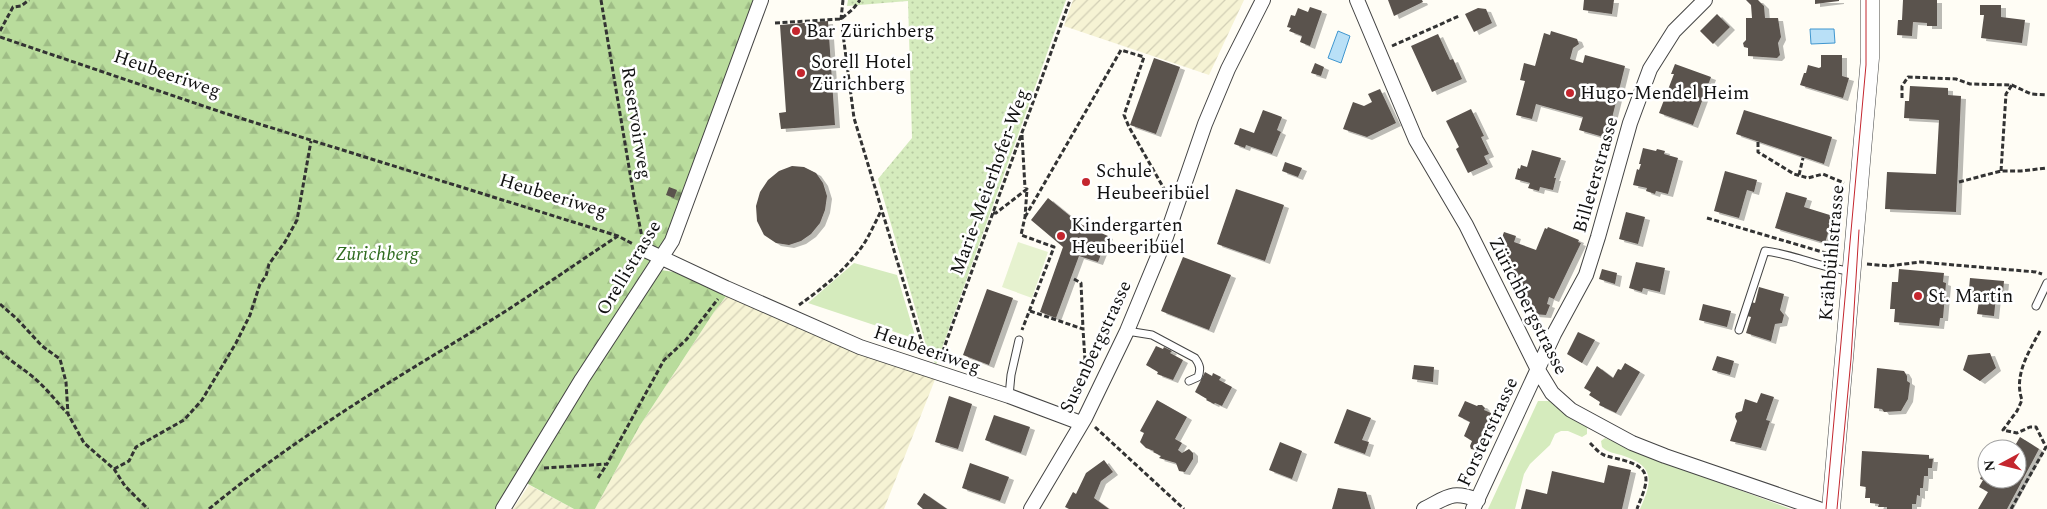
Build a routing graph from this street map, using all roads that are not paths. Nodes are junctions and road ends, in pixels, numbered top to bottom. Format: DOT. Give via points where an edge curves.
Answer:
graph roads {
  1 [pos="761,0"];
  2 [pos="1263,0"];
  3 [pos="1357,0"];
  4 [pos="1705,0"];
  5 [pos="1870,0"];
  6 [pos="645,250"];
  7 [pos="662,259"];
  8 [pos="1853,264"];
  9 [pos="2047,283"];
  10 [pos="2036,306"];
  11 [pos="1739,330"];
  12 [pos="1127,331"];
  13 [pos="1019,340"];
  14 [pos="1538,370"];
  15 [pos="1189,381"];
  16 [pos="1009,396"];
  17 [pos="1086,424"];
  18 [pos="1475,504"];
  19 [pos="503,509"];
  20 [pos="1030,509"];
  21 [pos="1424,509"];
  22 [pos="1819,509"];
  23 [pos="1831,509"];
  1 -- 7 [label="street, Orellistrasse" via="672,241"];
  2 -- 12 [label="street, Susenbergstrasse" via="1205,124 1166,237"];
  3 -- 14 [label="street, Zürichbergstrasse" via="1416,140 1466,225"];
  4 -- 14 [label="street, Billeterstrasse" via="1674,31 1650,69 1630,123 1586,275"];
  5 -- 8 [label="street, Krähbühlstrasse" via="1870,58"];
  6 -- 7 [label="street, Heubeeriweg"];
  7 -- 16 [label="street, Heubeeriweg" via="860,347"];
  7 -- 19 [label="street, Orellistrasse" via="582,379"];
  8 -- 11 [label="lane" via="1841,270 1783,253 1765,252"];
  8 -- 23 [label="street, Krähbühlstrasse"];
  9 -- 10 [label="lane"];
  12 -- 15 [label="lane" via="1152,336 1195,358 1200,370 1198,377"];
  12 -- 17 [label="street, Susenbergstrasse"];
  13 -- 16 [label="lane"];
  14 -- 18 [label="street, Forsterstrasse"];
  14 -- 22 [label="street, Zürichbergstrasse" via="1552,393 1571,410 1632,443"];
  16 -- 17 [label="street, Heubeeriweg"];
  17 -- 20 [label="street, Susenbergstrasse"];
  18 -- 21 [label="street" via="1464,494 1456,494"];
}
